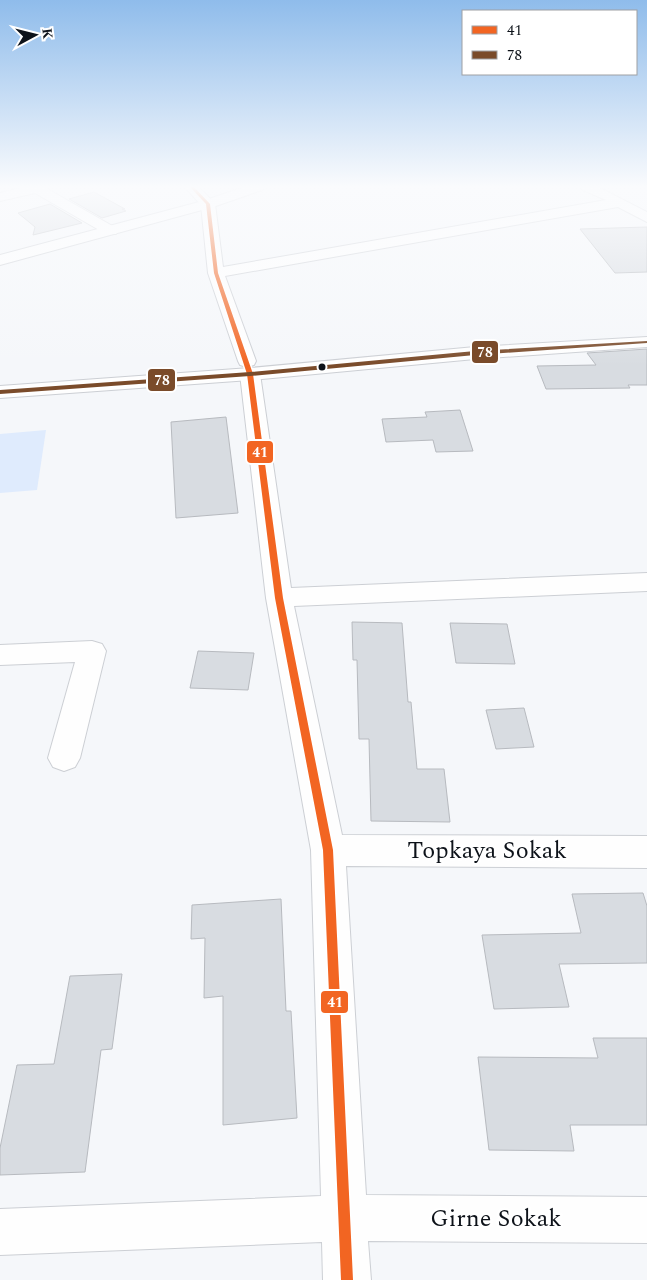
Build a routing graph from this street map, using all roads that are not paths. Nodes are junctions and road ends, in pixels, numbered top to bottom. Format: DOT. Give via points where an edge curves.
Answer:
graph roads {
  1 [pos="51,247"];
  2 [pos="213,247"];
  3 [pos="365,247"];
  4 [pos="0,260"];
  5 [pos="216,273"];
  6 [pos="647,329"];
  7 [pos="647,342"];
  8 [pos="248,367"];
  9 [pos="0,378"];
  10 [pos="0,392"];
  11 [pos="647,582"];
  12 [pos="279,598"];
  13 [pos="0,655"];
  14 [pos="64,758"];
  15 [pos="328,850"];
  16 [pos="647,852"];
  17 [pos="345,1218"];
  18 [pos="647,1220"];
  19 [pos="0,1232"];
  20 [pos="347,1280"];
  1 -- 4 [label="street"];
  2 -- 5 [label="street"];
  3 -- 5 [label="street"];
  5 -- 8 [label="street"];
  6 -- 8 [label="street" via="468,340"];
  7 -- 8 [label="street"];
  8 -- 9 [label="street"];
  8 -- 10 [label="street"];
  8 -- 12 [label="street"];
  11 -- 12 [label="street"];
  12 -- 15 [label="street"];
  13 -- 14 [label="street" via="92,651"];
  15 -- 16 [label="street, Topkaya Sokak"];
  15 -- 17 [label="street"];
  17 -- 18 [label="street, Girne Sokak"];
  17 -- 19 [label="street, Girne Sokak"];
  17 -- 20 [label="street"];
}
